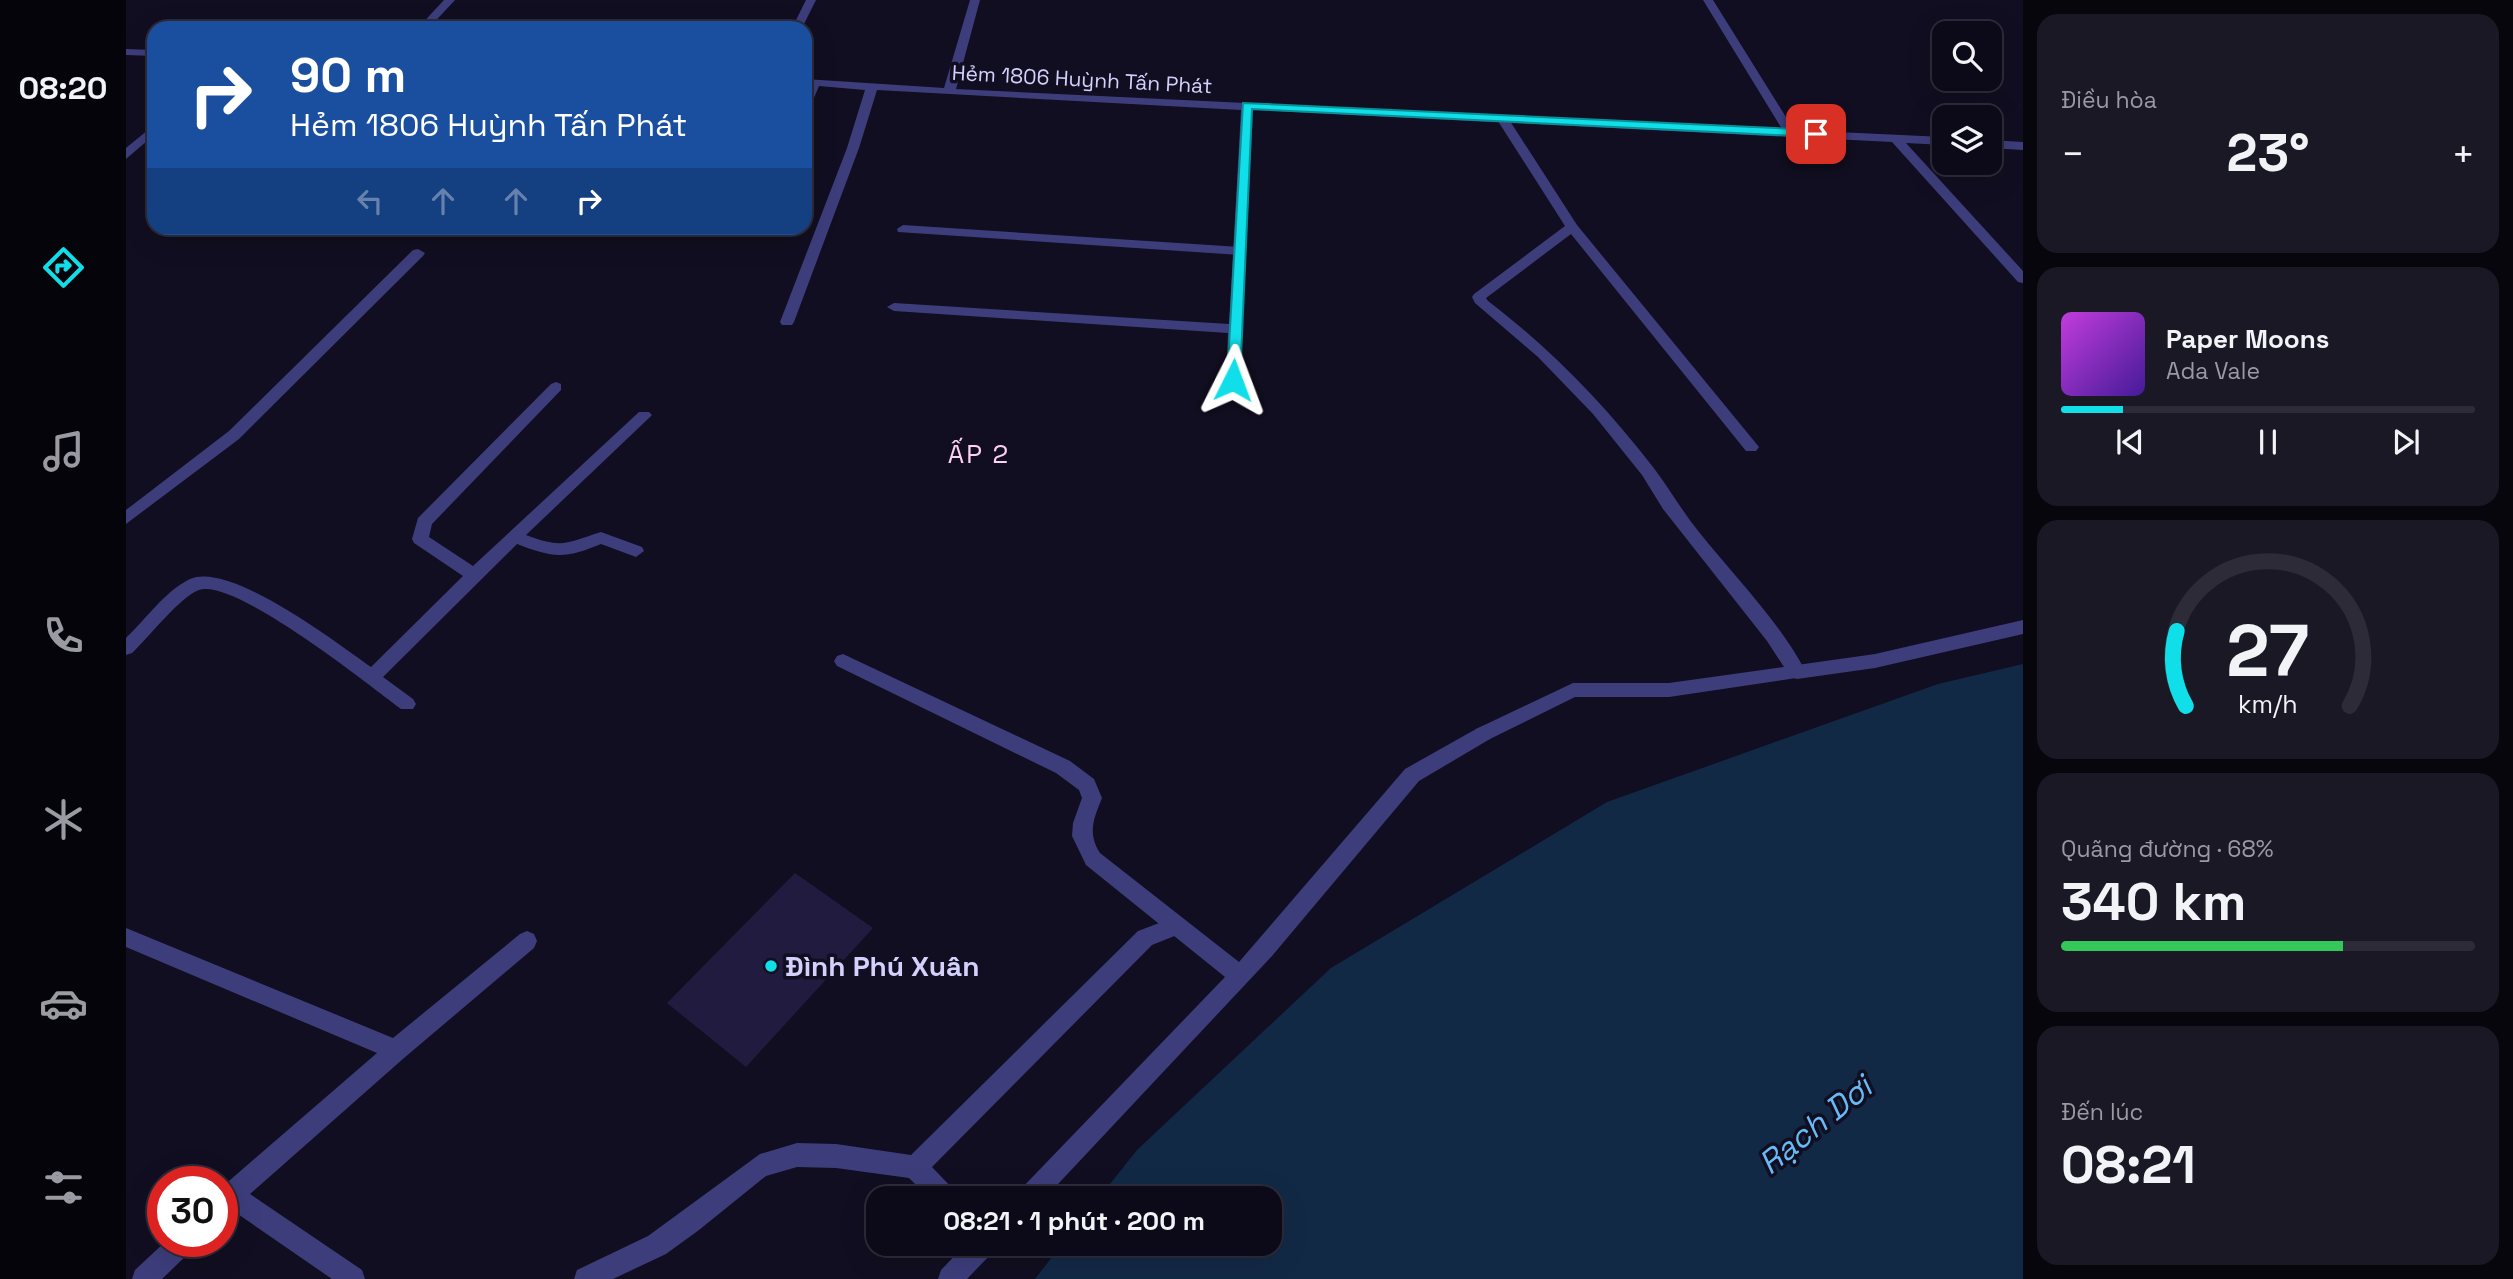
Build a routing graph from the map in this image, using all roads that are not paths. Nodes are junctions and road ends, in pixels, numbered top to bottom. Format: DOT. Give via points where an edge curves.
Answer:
graph roads {
  1 [pos="450,0"];
  2 [pos="810,0"];
  3 [pos="975,0"];
  4 [pos="1708,0"];
  5 [pos="430,21"];
  6 [pos="800,21"];
  7 [pos="126,52"];
  8 [pos="147,53"];
  9 [pos="812,82"];
  10 [pos="872,87"];
  11 [pos="949,92"];
  12 [pos="1247,106"];
  13 [pos="1502,118"];
  14 [pos="1789,132"];
  15 [pos="147,136"];
  16 [pos="1895,138"];
  17 [pos="1932,140"];
  18 [pos="2002,145"];
  19 [pos="2023,146"];
  20 [pos="126,155"];
  21 [pos="1572,227"];
  22 [pos="903,229"];
  23 [pos="1240,250"];
  24 [pos="418,253"];
  25 [pos="2023,278"];
  26 [pos="894,307"];
  27 [pos="787,323"];
  28 [pos="1236,329"];
  29 [pos="1233,380"];
  30 [pos="556,387"];
  31 [pos="644,415"];
  32 [pos="1751,447"];
  33 [pos="126,518"];
  34 [pos="514,537"];
  35 [pos="636,551"];
  36 [pos="474,575"];
  37 [pos="2023,627"];
  38 [pos="126,648"];
  39 [pos="843,661"];
  40 [pos="1797,672"];
  41 [pos="371,678"];
  42 [pos="407,704"];
  43 [pos="1175,926"];
  44 [pos="126,937"];
  45 [pos="527,941"];
  46 [pos="1240,976"];
  47 [pos="396,1050"];
  48 [pos="915,1167"];
  49 [pos="934,1186"];
  50 [pos="1039,1186"];
  51 [pos="238,1189"];
  52 [pos="238,1206"];
  53 [pos="972,1256"];
  54 [pos="167,1257"];
  55 [pos="144,1279"];
  56 [pos="353,1279"];
  57 [pos="586,1279"];
  58 [pos="950,1279"];
  1 -- 5 [label="street"];
  2 -- 6 [label="street"];
  3 -- 11 [label="street"];
  4 -- 14 [label="street"];
  7 -- 8 [label="street"];
  9 -- 10 [label="street, Hẻm 1806 Huỳnh Tấn Phát"];
  10 -- 11 [label="street, Hẻm 1806 Huỳnh Tấn Phát"];
  10 -- 27 [label="street"];
  11 -- 12 [label="street, Hẻm 1806 Huỳnh Tấn Phát"];
  12 -- 13 [label="street, Hẻm 1806 Huỳnh Tấn Phát"];
  12 -- 23 [label="street"];
  13 -- 14 [label="street, Hẻm 1806 Huỳnh Tấn Phát"];
  13 -- 21 [label="street"];
  14 -- 16 [label="street, Hẻm 1806 Huỳnh Tấn Phát"];
  15 -- 20 [label="street"];
  16 -- 17 [label="street, Hẻm 1806 Huỳnh Tấn Phát"];
  16 -- 25 [label="street"];
  18 -- 19 [label="street"];
  21 -- 32 [label="street"];
  21 -- 40 [label="street" via="1479,297 1482,303 1551,359 1614,428"];
  22 -- 23 [label="street"];
  23 -- 28 [label="street"];
  24 -- 33 [label="street" via="234,435"];
  26 -- 28 [label="street"];
  28 -- 29 [label="street"];
  30 -- 36 [label="street" via="420,531 420,539"];
  31 -- 34 [label="street"];
  34 -- 35 [label="street" via="548,550 571,550 601,538"];
  34 -- 36 [label="street"];
  36 -- 41 [label="street"];
  37 -- 40 [label="street" via="1875,661"];
  38 -- 41 [label="street" via="185,592 198,583 211,582 306,629"];
  39 -- 43 [label="street" via="1063,767 1087,785 1092,798 1080,842 1110,876"];
  40 -- 46 [label="street" via="1669,690 1573,690 1483,734 1412,775"];
  41 -- 42 [label="street"];
  43 -- 46 [label="street"];
  43 -- 48 [label="street" via="1145,938"];
  44 -- 47 [label="street"];
  45 -- 47 [label="street"];
  46 -- 50 [label="street"];
  47 -- 51 [label="street"];
  48 -- 49 [label="street"];
  48 -- 57 [label="street" via="797,1155 760,1166 657,1245"];
  52 -- 56 [label="street"];
  53 -- 58 [label="street"];
  54 -- 55 [label="street"];
}
